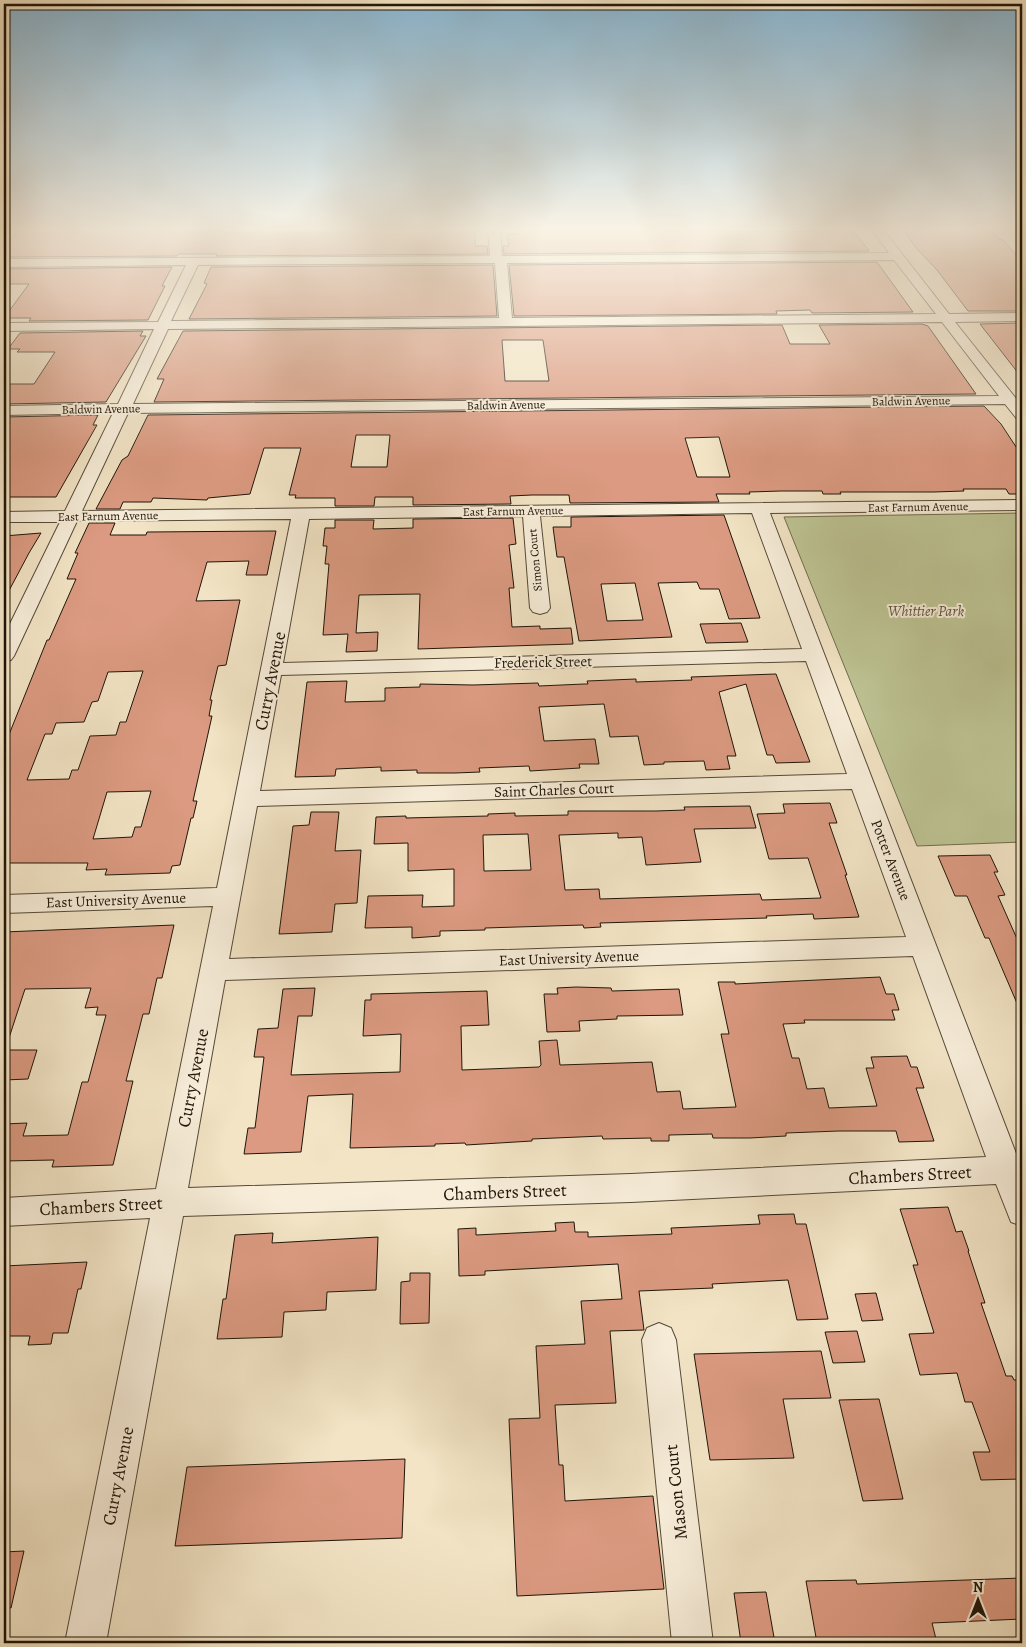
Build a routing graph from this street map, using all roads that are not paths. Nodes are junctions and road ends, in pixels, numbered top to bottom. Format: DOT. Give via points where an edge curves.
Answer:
graph roads {
  1 [pos="174,304"];
  2 [pos="504,304"];
  3 [pos="934,304"];
  4 [pos="1022,317"];
  5 [pos="945,318"];
  6 [pos="506,322"];
  7 [pos="164,326"];
  8 [pos="4,327"];
  9 [pos="1009,400"];
  10 [pos="124,408"];
  11 [pos="4,410"];
  12 [pos="1022,416"];
  13 [pos="1022,505"];
  14 [pos="759,508"];
  15 [pos="531,511"];
  16 [pos="302,514"];
  17 [pos="4,517"];
  18 [pos="72,517"];
  19 [pos="540,608"];
  20 [pos="814,655"];
  21 [pos="4,656"];
  22 [pos="273,669"];
  23 [pos="862,782"];
  24 [pos="247,799"];
  25 [pos="228,897"];
  26 [pos="4,904"];
  27 [pos="924,946"];
  28 [pos="214,970"];
  29 [pos="1007,1170"];
  30 [pos="169,1203"];
  31 [pos="4,1212"];
  32 [pos="1022,1212"];
  33 [pos="659,1340"];
  34 [pos="85,1643"];
  35 [pos="693,1643"];
  1 -- 7 [label="street"];
  2 -- 6 [label="street"];
  3 -- 5 [label="street"];
  4 -- 5 [label="street"];
  5 -- 6 [label="street"];
  5 -- 9 [label="street"];
  6 -- 7 [label="street"];
  7 -- 8 [label="street"];
  7 -- 10 [label="street"];
  9 -- 10 [label="street, Baldwin Avenue"];
  9 -- 12 [label="street"];
  10 -- 11 [label="street, Baldwin Avenue"];
  10 -- 18 [label="street"];
  13 -- 14 [label="street, East Farnum Avenue"];
  14 -- 15 [label="street, East Farnum Avenue"];
  14 -- 20 [label="street, Potter Avenue"];
  15 -- 16 [label="street, East Farnum Avenue"];
  15 -- 19 [label="street, Simon Court"];
  16 -- 18 [label="street, East Farnum Avenue"];
  16 -- 22 [label="street, Curry Avenue"];
  17 -- 18 [label="street, East Farnum Avenue"];
  18 -- 21 [label="street"];
  20 -- 22 [label="street, Frederick Street"];
  20 -- 23 [label="street, Potter Avenue"];
  22 -- 24 [label="street, Curry Avenue"];
  23 -- 24 [label="street, Saint Charles Court"];
  23 -- 27 [label="street, Potter Avenue"];
  24 -- 25 [label="street, Curry Avenue"];
  25 -- 26 [label="street, East University Avenue"];
  25 -- 28 [label="street, Curry Avenue"];
  27 -- 28 [label="street, East University Avenue"];
  27 -- 29 [label="street, Potter Avenue"];
  28 -- 30 [label="street, Curry Avenue"];
  29 -- 30 [label="street, Chambers Street" via="631,1188"];
  29 -- 32 [label="street, Potter Avenue"];
  30 -- 31 [label="street, Chambers Street"];
  30 -- 34 [label="street, Curry Avenue"];
  33 -- 35 [label="street, Mason Court"];
}
